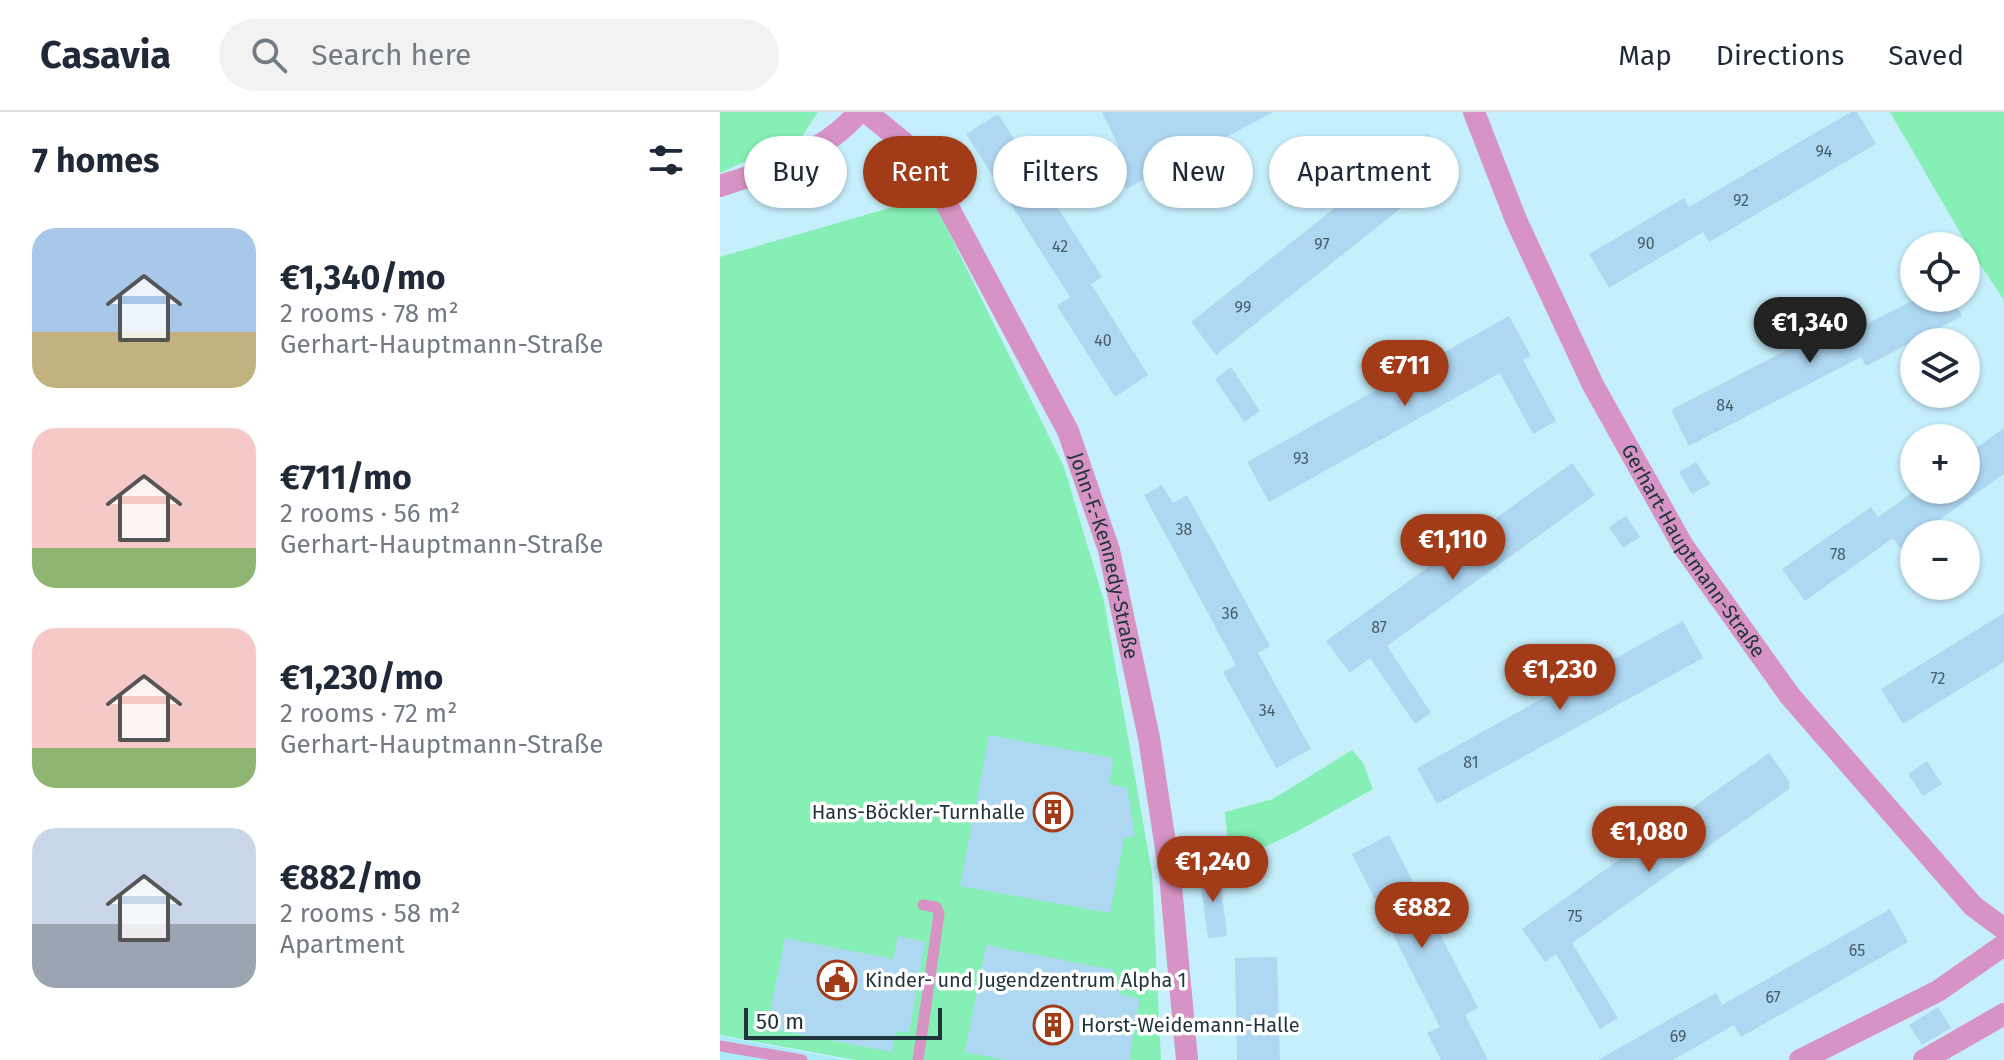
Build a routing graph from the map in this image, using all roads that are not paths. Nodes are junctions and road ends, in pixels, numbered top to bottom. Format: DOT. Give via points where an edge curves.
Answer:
graph roads {
  1 [pos="859,112"];
  2 [pos="866,112"];
  3 [pos="1474,112"];
  4 [pos="720,186"];
  5 [pos="923,905"];
  6 [pos="2004,929"];
  7 [pos="2004,945"];
  8 [pos="2004,1014"];
  9 [pos="720,1046"];
  10 [pos="802,1060"];
  11 [pos="918,1060"];
  12 [pos="1187,1060"];
  13 [pos="1800,1060"];
  14 [pos="1924,1060"];
  1 -- 4 [label="street" via="844,130 788,164"];
  2 -- 12 [label="street, John-F.-Kennedy-Straße" via="924,162 1068,431 1109,550 1161,814"];
  3 -- 6 [label="street, Gerhart-Hauptmann-Straße" via="1516,220 1593,385 1683,546 1790,696 1973,906"];
  5 -- 11 [label="lane" via="936,907 939,914"];
  7 -- 13 [label="street" via="1938,991"];
  8 -- 14 [label="street"];
  9 -- 10 [label="lane"];
}
